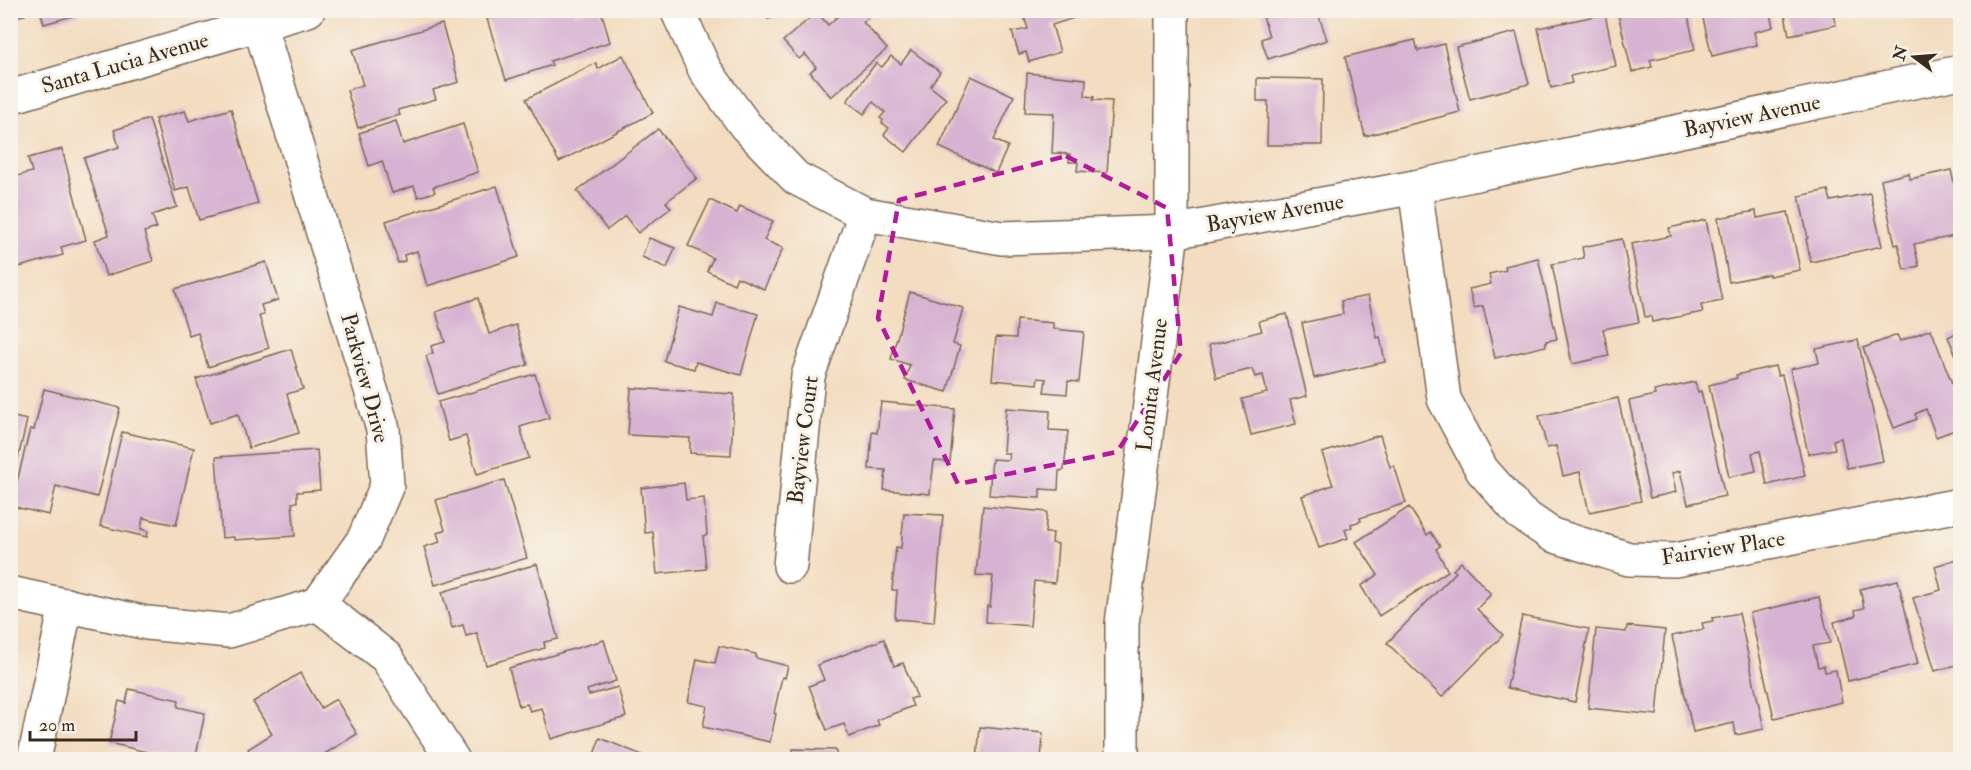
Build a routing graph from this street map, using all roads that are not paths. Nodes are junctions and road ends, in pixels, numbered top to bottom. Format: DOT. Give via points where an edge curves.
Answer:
graph roads {
  1 [pos="308,10"];
  2 [pos="676,10"];
  3 [pos="1172,10"];
  4 [pos="257,17"];
  5 [pos="1960,72"];
  6 [pos="10,96"];
  7 [pos="1415,187"];
  8 [pos="865,214"];
  9 [pos="1172,232"];
  10 [pos="1960,505"];
  11 [pos="789,566"];
  12 [pos="10,593"];
  13 [pos="318,604"];
  14 [pos="66,605"];
  15 [pos="34,759"];
  16 [pos="453,759"];
  17 [pos="1122,759"];
  1 -- 4 [label="street, Santa Lucia Avenue"];
  2 -- 8 [label="street, Bayview Avenue" via="705,70 745,125 796,178"];
  3 -- 9 [label="street, Lomita Avenue"];
  4 -- 6 [label="street, Santa Lucia Avenue"];
  4 -- 13 [label="street, Parkview Drive" via="383,429 387,485 364,539"];
  5 -- 7 [label="street, Bayview Avenue"];
  7 -- 9 [label="street, Bayview Avenue"];
  7 -- 10 [label="street, Fairview Place" via="1444,399 1482,470 1520,513 1552,535 1629,559 1675,560"];
  8 -- 9 [label="street, Bayview Avenue" via="1002,238"];
  8 -- 11 [label="street, Bayview Court" via="808,376"];
  9 -- 17 [label="street, Lomita Avenue" via="1122,624"];
  12 -- 14 [label="street"];
  13 -- 14 [label="street" via="228,631 147,623"];
  13 -- 16 [label="street" via="386,657"];
  14 -- 15 [label="street"];
}
